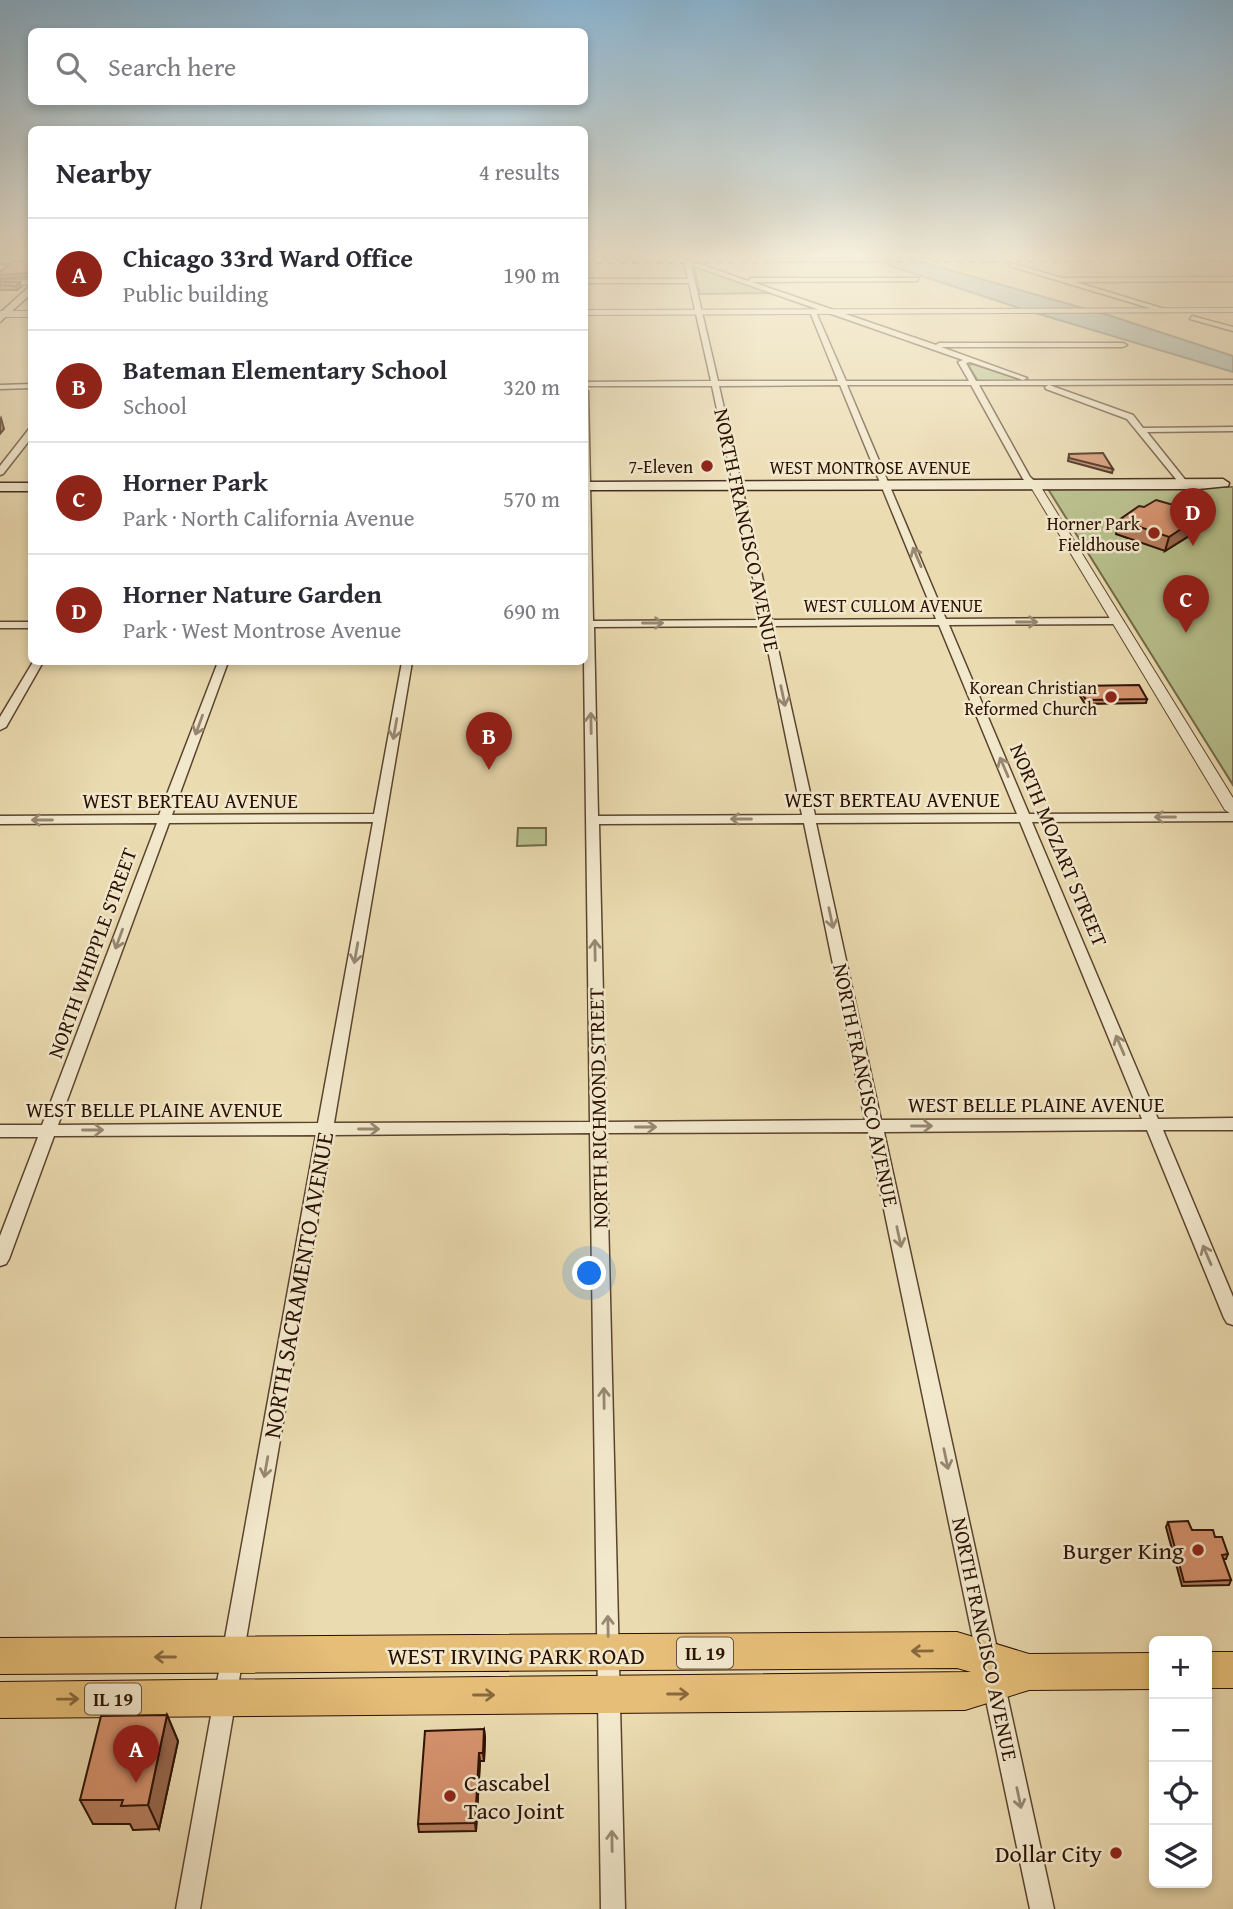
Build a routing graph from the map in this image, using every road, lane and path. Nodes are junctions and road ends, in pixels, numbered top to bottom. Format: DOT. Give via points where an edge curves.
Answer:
graph roads {
  1 [pos="706,345"];
  2 [pos="827,345"];
  3 [pos="926,345"];
  4 [pos="969,360"];
  5 [pos="1233,382"];
  6 [pos="844,383"];
  7 [pos="973,383"];
  8 [pos="1037,383"];
  9 [pos="588,384"];
  10 [pos="715,384"];
  11 [pos="28,386"];
  12 [pos="0,387"];
  13 [pos="1233,429"];
  14 [pos="1140,430"];
  15 [pos="28,436"];
  16 [pos="0,472"];
  17 [pos="1179,481"];
  18 [pos="1228,483"];
  19 [pos="1034,484"];
  20 [pos="1156,484"];
  21 [pos="738,485"];
  22 [pos="887,485"];
  23 [pos="588,486"];
  24 [pos="0,487"];
  25 [pos="28,487"];
  26 [pos="1118,621"];
  27 [pos="944,622"];
  28 [pos="768,623"];
  29 [pos="588,624"];
  30 [pos="0,625"];
  31 [pos="28,625"];
  32 [pos="588,657"];
  33 [pos="36,665"];
  34 [pos="222,665"];
  35 [pos="406,665"];
  36 [pos="0,727"];
  37 [pos="1233,810"];
  38 [pos="1233,817"];
  39 [pos="379,818"];
  40 [pos="1025,818"];
  41 [pos="810,819"];
  42 [pos="0,820"];
  43 [pos="164,820"];
  44 [pos="593,820"];
  45 [pos="1233,1124"];
  46 [pos="1153,1125"];
  47 [pos="875,1126"];
  48 [pos="599,1128"];
  49 [pos="325,1129"];
  50 [pos="48,1130"];
  51 [pos="0,1131"];
  52 [pos="0,1259"];
  53 [pos="1233,1318"];
  54 [pos="609,1654"];
  55 [pos="0,1656"];
  56 [pos="233,1657"];
  57 [pos="1212,1670"];
  58 [pos="1233,1670"];
  59 [pos="1149,1671"];
  60 [pos="992,1672"];
  61 [pos="610,1694"];
  62 [pos="226,1698"];
  63 [pos="0,1700"];
  64 [pos="188,1909"];
  65 [pos="613,1909"];
  66 [pos="1042,1909"];
  1 -- 10 [label="street, NORTH FRANCISCO AVENUE"];
  2 -- 6 [label="street, NORTH MOZART STREET"];
  3 -- 4 [label="street"];
  4 -- 7 [label="street" via="962,362"];
  4 -- 8 [label="street"];
  5 -- 8 [label="street"];
  6 -- 7 [label="street"];
  6 -- 10 [label="street"];
  6 -- 22 [label="street, NORTH MOZART STREET"];
  7 -- 8 [label="street"];
  7 -- 19 [label="street"];
  8 -- 14 [label="street" via="1118,411"];
  9 -- 10 [label="street"];
  10 -- 21 [label="street, NORTH FRANCISCO AVENUE"];
  11 -- 12 [label="street"];
  13 -- 14 [label="street"];
  14 -- 17 [label="street"];
  15 -- 16 [label="street"];
  17 -- 18 [label="main road, WEST MONTROSE AVENUE"];
  17 -- 20 [label="main road, WEST MONTROSE AVENUE"];
  18 -- 20 [label="main road, WEST MONTROSE AVENUE"];
  19 -- 20 [label="main road, WEST MONTROSE AVENUE"];
  19 -- 22 [label="main road, WEST MONTROSE AVENUE"];
  19 -- 26 [label="street"];
  21 -- 22 [label="main road, WEST MONTROSE AVENUE"];
  21 -- 23 [label="main road, WEST MONTROSE AVENUE"];
  21 -- 28 [label="street, NORTH FRANCISCO AVENUE"];
  27 -- 22 [label="street, NORTH MOZART STREET, one-way"];
  24 -- 25 [label="main road"];
  27 -- 26 [label="street, WEST CULLOM AVENUE, one-way"];
  26 -- 37 [label="street"];
  27 -- 28 [label="street, WEST CULLOM AVENUE"];
  40 -- 27 [label="street, NORTH MOZART STREET, one-way"];
  29 -- 28 [label="street, WEST CULLOM AVENUE, one-way"];
  28 -- 41 [label="street, NORTH FRANCISCO AVENUE, one-way"];
  30 -- 31 [label="street"];
  44 -- 32 [label="street, NORTH RICHMOND STREET, one-way"];
  33 -- 36 [label="street"];
  34 -- 43 [label="street, NORTH WHIPPLE STREET, one-way"];
  35 -- 39 [label="street, NORTH SACRAMENTO AVENUE, one-way"];
  38 -- 40 [label="street, WEST BERTEAU AVENUE, one-way"];
  39 -- 43 [label="street, WEST BERTEAU AVENUE"];
  39 -- 49 [label="street, NORTH SACRAMENTO AVENUE, one-way"];
  40 -- 41 [label="street, WEST BERTEAU AVENUE"];
  46 -- 40 [label="street, NORTH MOZART STREET, one-way"];
  41 -- 44 [label="street, WEST BERTEAU AVENUE, one-way"];
  41 -- 47 [label="street, NORTH FRANCISCO AVENUE, one-way"];
  43 -- 42 [label="street, WEST BERTEAU AVENUE, one-way"];
  43 -- 50 [label="street, NORTH WHIPPLE STREET, one-way"];
  48 -- 44 [label="street, NORTH RICHMOND STREET, one-way"];
  45 -- 46 [label="street, WEST BELLE PLAINE AVENUE"];
  47 -- 46 [label="street, WEST BELLE PLAINE AVENUE, one-way"];
  53 -- 46 [label="street, NORTH MOZART STREET, one-way"];
  48 -- 47 [label="street, WEST BELLE PLAINE AVENUE, one-way"];
  47 -- 60 [label="street, NORTH FRANCISCO AVENUE, one-way"];
  49 -- 48 [label="street, WEST BELLE PLAINE AVENUE, one-way"];
  54 -- 48 [label="street, NORTH RICHMOND STREET, one-way"];
  50 -- 49 [label="street, WEST BELLE PLAINE AVENUE, one-way"];
  49 -- 56 [label="street, NORTH SACRAMENTO AVENUE, one-way"];
  50 -- 51 [label="street, WEST BELLE PLAINE AVENUE"];
  50 -- 52 [label="street, NORTH WHIPPLE STREET"];
  54 -- 56 [label="main road, WEST IRVING PARK ROAD / IL 19"];
  60 -- 54 [label="main road, WEST IRVING PARK ROAD / IL 19, one-way" via="957,1650"];
  54 -- 61 [label="street, NORTH RICHMOND STREET"];
  56 -- 55 [label="main road, WEST IRVING PARK ROAD / IL 19, one-way"];
  56 -- 62 [label="street, NORTH SACRAMENTO AVENUE"];
  57 -- 58 [label="main road"];
  59 -- 60 [label="main road, WEST IRVING PARK ROAD / IL 19"];
  61 -- 60 [label="main road, WEST IRVING PARK ROAD / IL 19, one-way" via="965,1692"];
  60 -- 66 [label="street, NORTH FRANCISCO AVENUE, one-way"];
  62 -- 61 [label="main road, WEST IRVING PARK ROAD / IL 19, one-way"];
  65 -- 61 [label="street, NORTH RICHMOND STREET, one-way"];
  63 -- 62 [label="main road, WEST IRVING PARK ROAD / IL 19, one-way"];
  62 -- 64 [label="street, NORTH SACRAMENTO AVENUE"];
}
